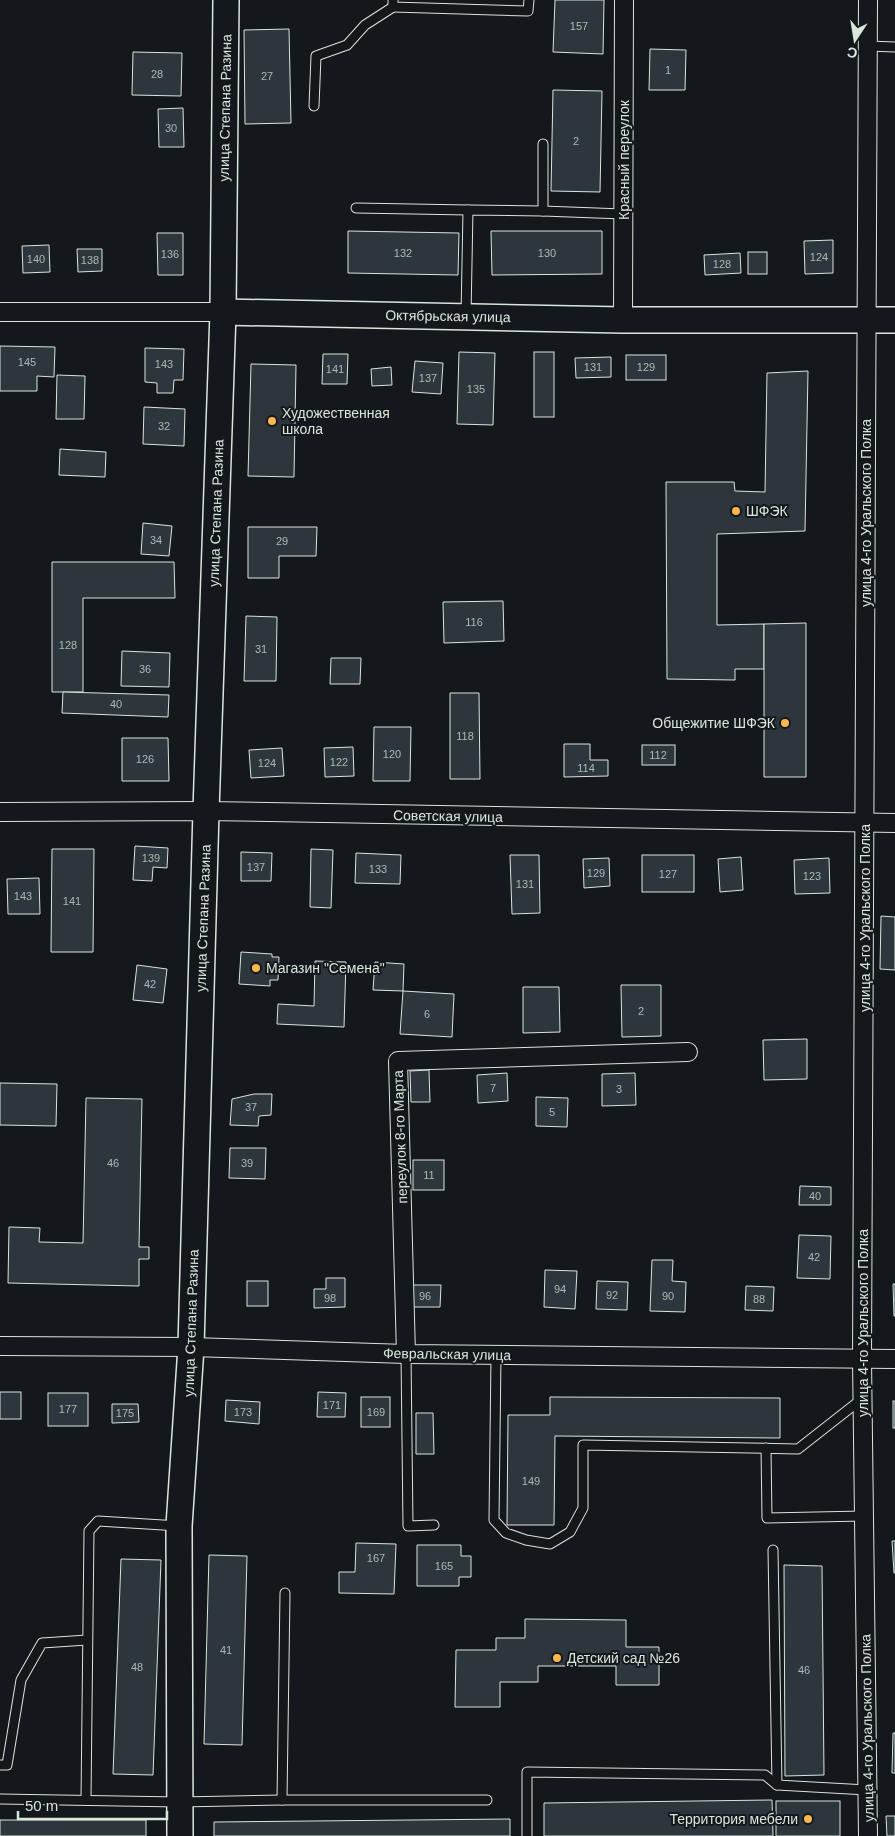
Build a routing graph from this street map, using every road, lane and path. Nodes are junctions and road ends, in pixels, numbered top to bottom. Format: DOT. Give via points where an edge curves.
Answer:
graph roads {
  1 [pos="226,0"];
  2 [pos="528,0"];
  3 [pos="624,0"];
  4 [pos="868,0"];
  5 [pos="393,4"];
  6 [pos="868,46"];
  7 [pos="895,47"];
  8 [pos="314,106"];
  9 [pos="543,144"];
  10 [pos="356,208"];
  11 [pos="468,210"];
  12 [pos="542,211"];
  13 [pos="623,214"];
  14 [pos="0,312"];
  15 [pos="223,312"];
  16 [pos="466,316"];
  17 [pos="623,320"];
  18 [pos="867,320"];
  19 [pos="895,320"];
  20 [pos="206,811"];
  21 [pos="0,812"];
  22 [pos="865,823"];
  23 [pos="895,823"];
  24 [pos="688,1052"];
  25 [pos="0,1346"];
  26 [pos="191,1347"];
  27 [pos="406,1354"];
  28 [pos="496,1355"];
  29 [pos="862,1359"];
  30 [pos="895,1360"];
  31 [pos="863,1398"];
  32 [pos="766,1448"];
  33 [pos="864,1516"];
  34 [pos="434,1525"];
  35 [pos="179,1526"];
  36 [pos="773,1550"];
  37 [pos="285,1593"];
  38 [pos="87,1640"];
  39 [pos="0,1765"];
  40 [pos="777,1785"];
  41 [pos="868,1790"];
  42 [pos="0,1799"];
  43 [pos="86,1800"];
  44 [pos="282,1800"];
  45 [pos="487,1800"];
  46 [pos="179,1802"];
  47 [pos="180,1836"];
  48 [pos="527,1836"];
  49 [pos="868,1836"];
  1 -- 15 [label="main road, улица Степана Разина"];
  2 -- 5 [label="lane" via="528,11"];
  3 -- 13 [label="street, Красный переулок"];
  4 -- 6 [label="street, улица 4-го Уральского Полка"];
  5 -- 8 [label="lane" via="365,25 347,45 316,56"];
  6 -- 7 [label="lane"];
  6 -- 18 [label="street, улица 4-го Уральского Полка"];
  9 -- 12 [label="lane"];
  10 -- 11 [label="lane"];
  11 -- 12 [label="lane"];
  11 -- 16 [label="lane"];
  12 -- 13 [label="lane"];
  13 -- 17 [label="street, Красный переулок"];
  14 -- 15 [label="street, Октябрьская улица"];
  15 -- 16 [label="main road, Октябрьская улица"];
  15 -- 20 [label="main road, улица Степана Разина"];
  16 -- 17 [label="main road, Октябрьская улица"];
  17 -- 18 [label="main road, Октябрьская улица"];
  18 -- 19 [label="main road, Октябрьская улица"];
  18 -- 22 [label="street, улица 4-го Уральского Полка"];
  20 -- 21 [label="street, Советская улица"];
  20 -- 22 [label="street, Советская улица"];
  20 -- 26 [label="main road, улица Степана Разина"];
  22 -- 23 [label="street, Советская улица"];
  22 -- 29 [label="street, улица 4-го Уральского Полка"];
  24 -- 27 [label="street, переулок 8-го Марта" via="398,1061"];
  25 -- 26 [label="street, Февральская улица"];
  26 -- 27 [label="street, Февральская улица"];
  26 -- 35 [label="main road, улица Степана Разина"];
  27 -- 28 [label="street, Февральская улица"];
  27 -- 34 [label="lane" via="408,1526"];
  28 -- 29 [label="street, Февральская улица"];
  28 -- 32 [label="lane" via="494,1520 506,1532 526,1540 550,1544 570,1532 583,1508 584,1445"];
  29 -- 30 [label="street, Февральская улица"];
  29 -- 31 [label="street, улица 4-го Уральского Полка"];
  31 -- 32 [label="lane" via="798,1449"];
  31 -- 33 [label="street, улица 4-го Уральского Полка"];
  32 -- 33 [label="lane" via="767,1518"];
  33 -- 41 [label="street, улица 4-го Уральского Полка"];
  35 -- 38 [label="lane" via="98,1522 89,1531"];
  35 -- 46 [label="main road, улица Степана Разина"];
  36 -- 40 [label="lane"];
  37 -- 44 [label="lane"];
  38 -- 39 [label="lane" via="42,1643 21,1680 7,1765"];
  38 -- 43 [label="lane"];
  40 -- 41 [label="lane"];
  40 -- 48 [label="lane" via="765,1775 527,1772"];
  41 -- 49 [label="street, улица 4-го Уральского Полка"];
  42 -- 43 [label="lane"];
  43 -- 46 [label="lane"];
  44 -- 45 [label="lane"];
  44 -- 46 [label="lane"];
  46 -- 47 [label="main road, улица Степана Разина"];
}
